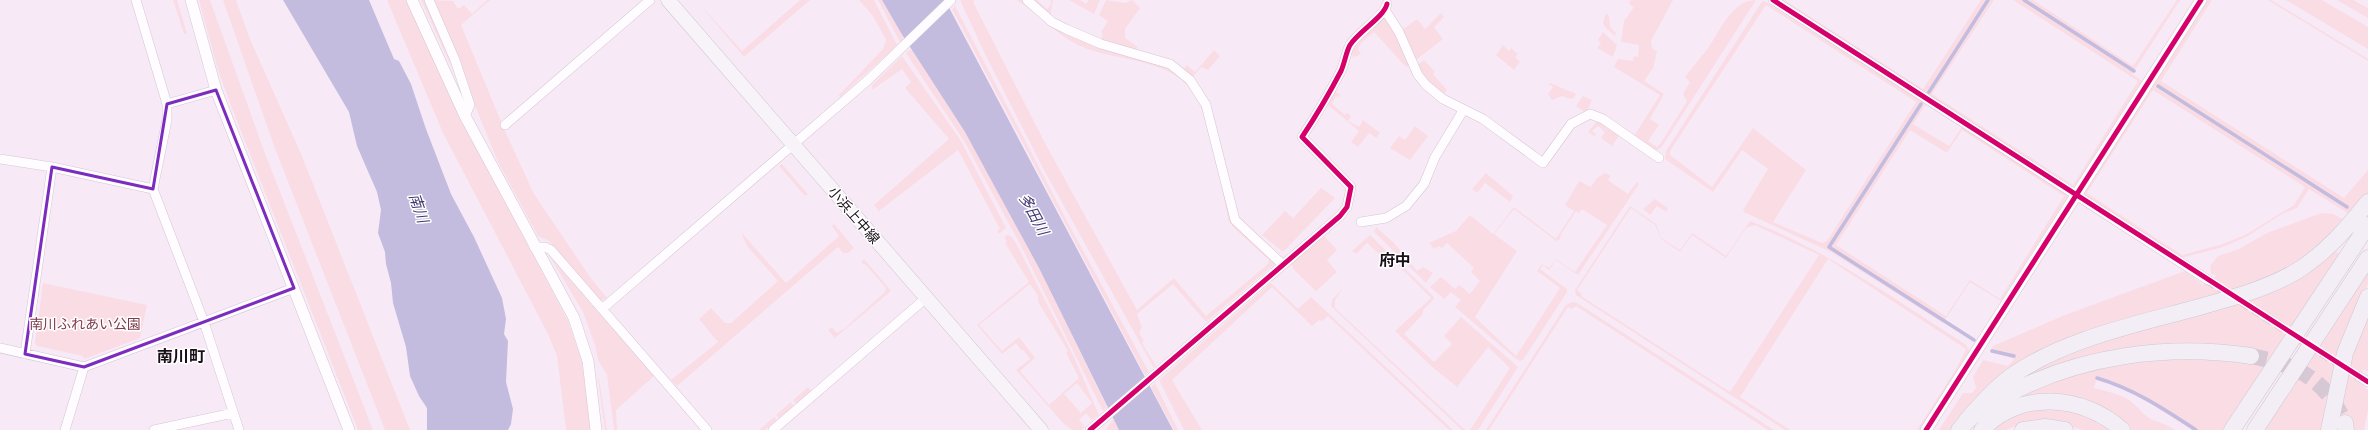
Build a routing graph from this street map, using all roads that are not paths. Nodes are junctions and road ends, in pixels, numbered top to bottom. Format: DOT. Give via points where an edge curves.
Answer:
graph roads {
  1 [pos="136,0"];
  2 [pos="191,0"];
  3 [pos="412,0"];
  4 [pos="429,0"];
  5 [pos="650,0"];
  6 [pos="668,0"];
  7 [pos="951,0"];
  8 [pos="1027,0"];
  9 [pos="1773,0"];
  10 [pos="2201,0"];
  11 [pos="1388,3"];
  12 [pos="216,90"];
  13 [pos="167,104"];
  14 [pos="1462,109"];
  15 [pos="465,116"];
  16 [pos="505,125"];
  17 [pos="793,145"];
  18 [pos="1659,158"];
  19 [pos="0,159"];
  20 [pos="52,166"];
  21 [pos="153,188"];
  22 [pos="2076,195"];
  23 [pos="2368,202"];
  24 [pos="1361,222"];
  25 [pos="2365,230"];
  26 [pos="534,247"];
  27 [pos="2368,258"];
  28 [pos="1282,264"];
  29 [pos="2208,280"];
  30 [pos="294,288"];
  31 [pos="2368,296"];
  32 [pos="926,298"];
  33 [pos="602,309"];
  34 [pos="204,322"];
  35 [pos="0,348"];
  36 [pos="25,354"];
  37 [pos="2252,356"];
  38 [pos="84,367"];
  39 [pos="233,413"];
  40 [pos="1963,425"];
  41 [pos="65,430"];
  42 [pos="154,430"];
  43 [pos="238,430"];
  44 [pos="349,430"];
  45 [pos="596,430"];
  46 [pos="707,430"];
  47 [pos="773,430"];
  48 [pos="1041,430"];
  49 [pos="1090,430"];
  50 [pos="1926,430"];
  51 [pos="1982,430"];
  52 [pos="2023,430"];
  53 [pos="2065,430"];
  54 [pos="2122,430"];
  55 [pos="2232,430"];
  56 [pos="2255,430"];
  57 [pos="2329,430"];
  1 -- 13 [label="street"];
  2 -- 12 [label="street"];
  3 -- 15 [label="street"];
  4 -- 15 [label="street" via="455,60 470,105"];
  5 -- 16 [label="street"];
  6 -- 17 [label="main road, 小浜上中線"];
  7 -- 17 [label="street" via="903,47"];
  8 -- 28 [label="street" via="1052,22 1066,29 1101,44 1170,64 1190,80 1206,105 1235,220"];
  9 -- 22 [label="street"];
  10 -- 22 [label="street"];
  11 -- 14 [label="street" via="1418,75 1436,94"];
  11 -- 28 [label="street" via="1350,45 1342,68 1322,108 1302,137 1351,187 1347,207 1340,216"];
  12 -- 13 [label="street"];
  12 -- 30 [label="street"];
  13 -- 21 [label="street" via="167,120"];
  14 -- 18 [label="street" via="1483,119 1543,164 1571,124 1590,114 1603,119"];
  14 -- 24 [label="street" via="1431,164 1424,184 1410,201 1395,214"];
  15 -- 26 [label="street"];
  17 -- 32 [label="main road, 小浜上中線"];
  17 -- 33 [label="street"];
  19 -- 20 [label="street"];
  20 -- 21 [label="street"];
  20 -- 36 [label="street"];
  21 -- 34 [label="street"];
  22 -- 29 [label="street"];
  22 -- 50 [label="street"];
  23 -- 40 [label="highway" via="2348,226 2308,263 2272,283 2242,295 2100,336 2042,358 2008,379"];
  25 -- 55 [label="highway"];
  26 -- 33 [label="street" via="551,250"];
  26 -- 45 [label="street" via="567,304 584,346"];
  27 -- 56 [label="highway"];
  28 -- 49 [label="street"];
  30 -- 34 [label="street"];
  30 -- 44 [label="street"];
  31 -- 57 [label="highway" via="2345,353"];
  32 -- 47 [label="street"];
  32 -- 48 [label="main road, 小浜上中線"];
  33 -- 46 [label="street"];
  34 -- 38 [label="street"];
  34 -- 39 [label="street"];
  35 -- 36 [label="street"];
  36 -- 38 [label="street"];
  37 -- 40 [label="highway" via="2188,351 2147,353 2108,359 2030,383 1982,408"];
  38 -- 41 [label="street"];
  39 -- 42 [label="street"];
  39 -- 43 [label="street"];
  51 -- 54 [label="highway" via="2017,407 2058,401 2082,406"];
  52 -- 53 [label="highway" via="2045,427"];
}
